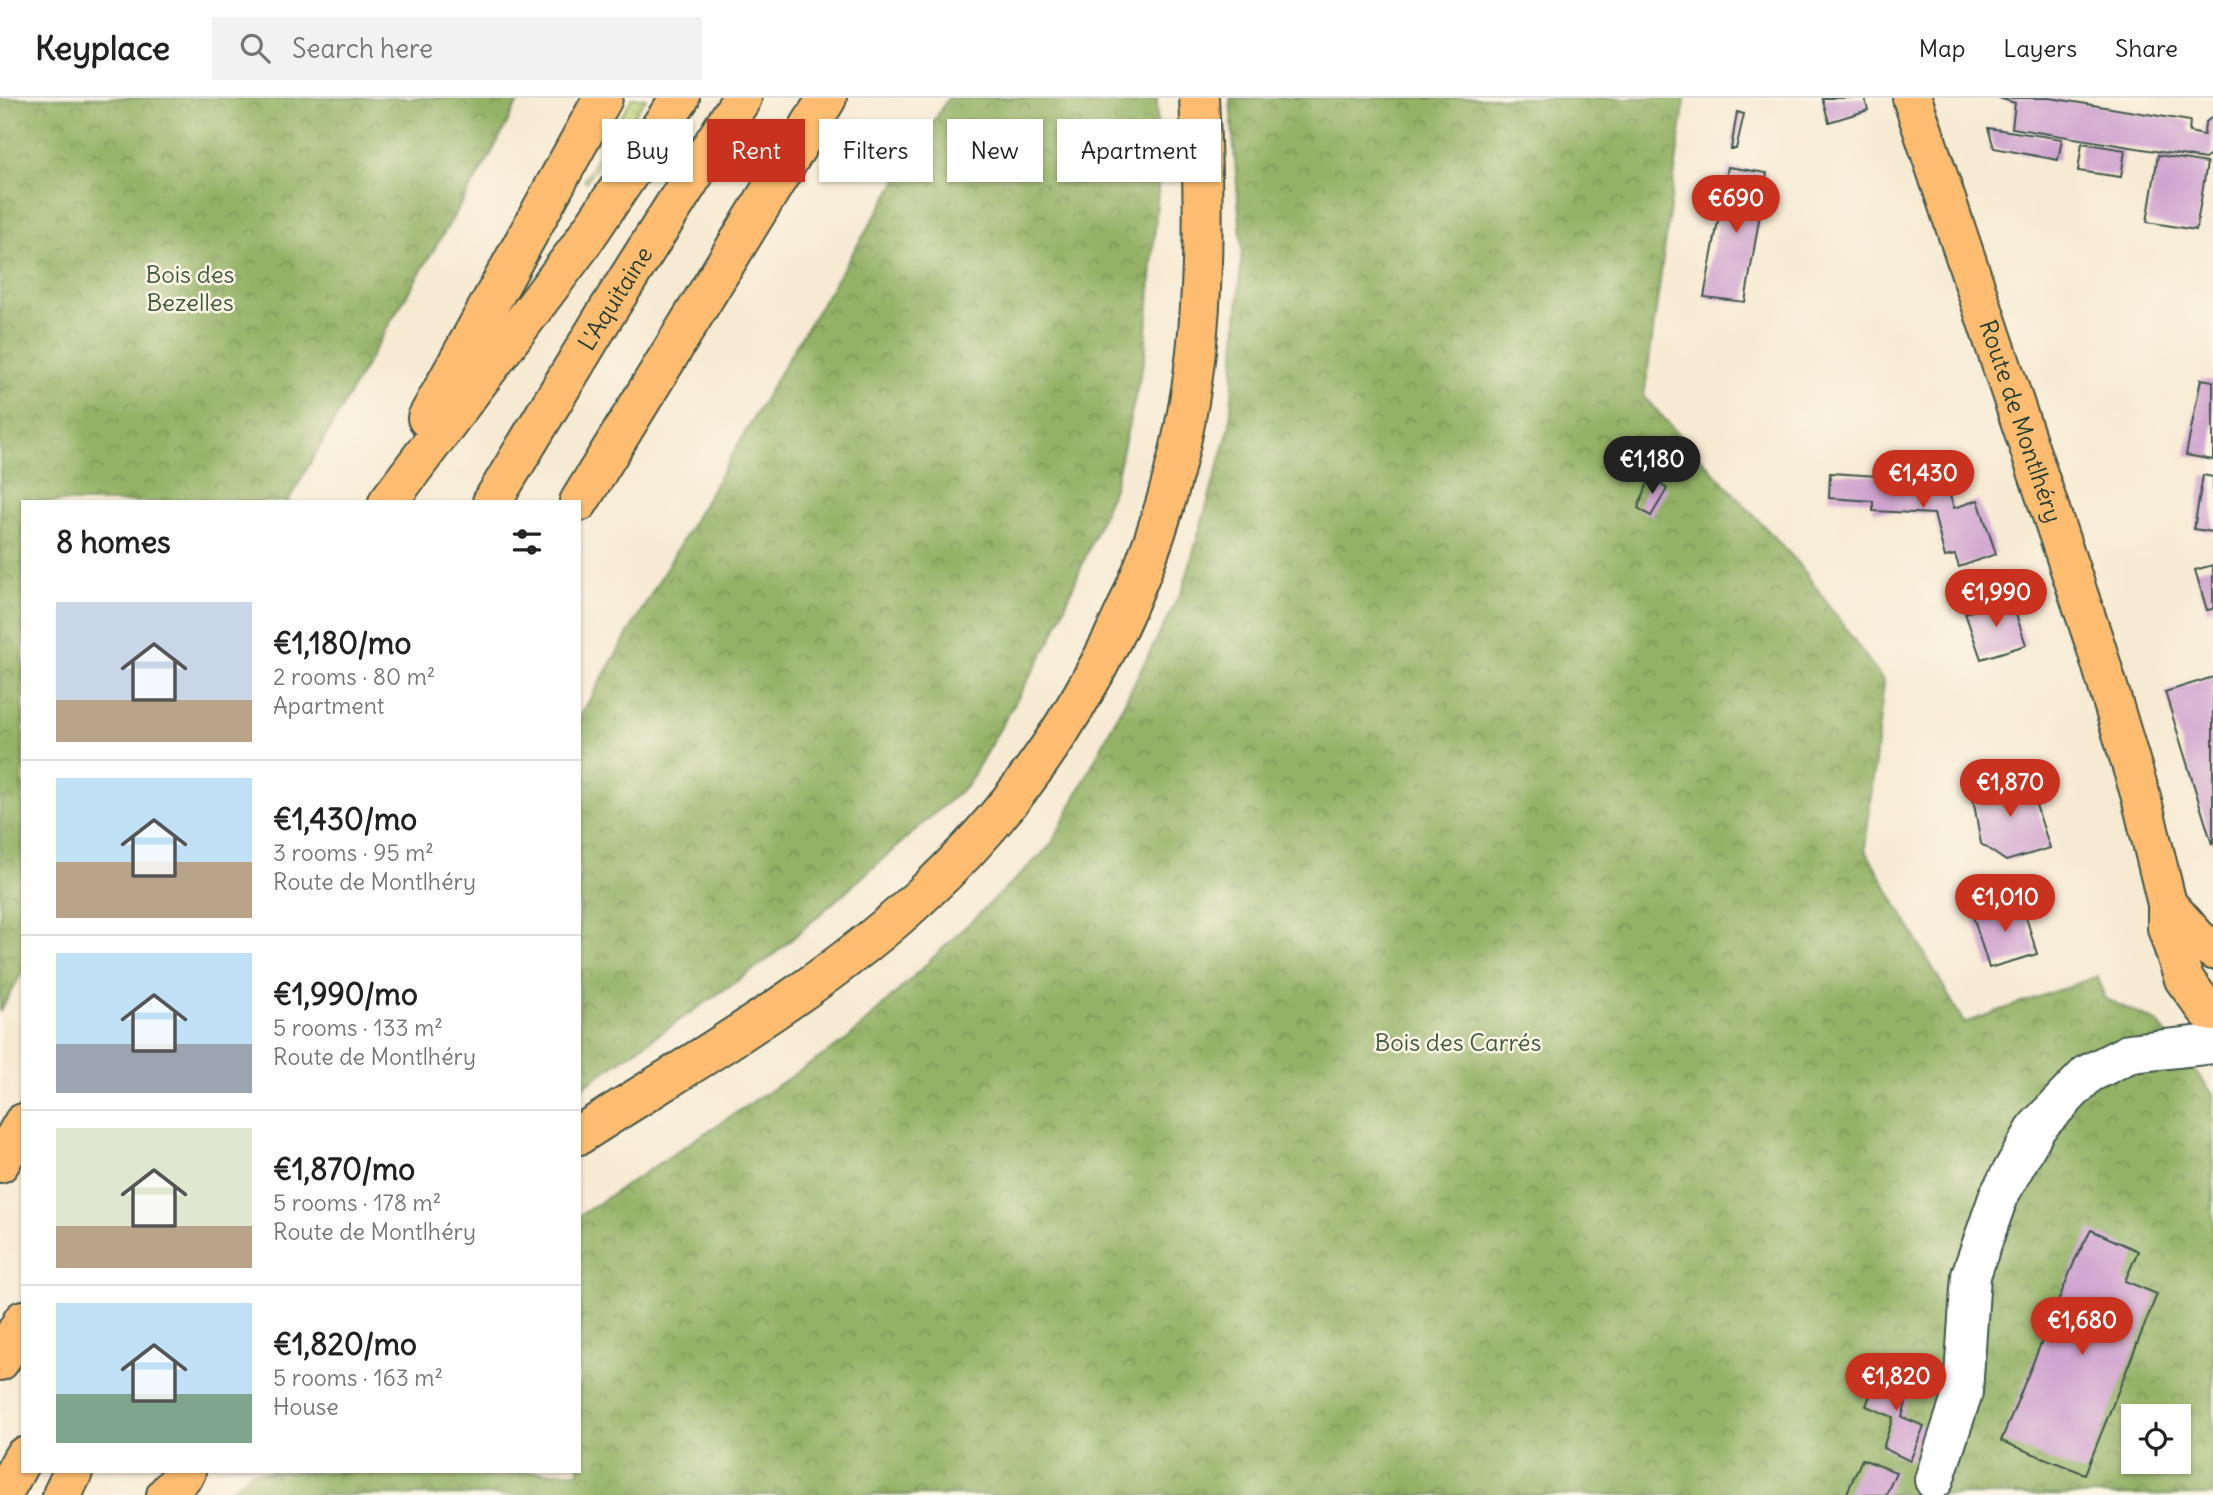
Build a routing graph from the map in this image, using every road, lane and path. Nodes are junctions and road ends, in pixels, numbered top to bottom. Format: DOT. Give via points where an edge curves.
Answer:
graph roads {
  1 [pos="603,98"];
  2 [pos="680,98"];
  3 [pos="742,98"];
  4 [pos="827,98"];
  5 [pos="1199,98"];
  6 [pos="1913,100"];
  7 [pos="381,500"];
  8 [pos="390,500"];
  9 [pos="493,500"];
  10 [pos="580,500"];
  11 [pos="2167,904"];
  12 [pos="2213,950"];
  13 [pos="2213,1013"];
  14 [pos="2213,1044"];
  15 [pos="21,1126"];
  16 [pos="581,1134"];
  17 [pos="0,1163"];
  18 [pos="21,1324"];
  19 [pos="0,1361"];
  20 [pos="21,1461"];
  21 [pos="73,1473"];
  22 [pos="185,1473"];
  23 [pos="1934,1479"];
  24 [pos="2,1495"];
  25 [pos="62,1495"];
  26 [pos="166,1495"];
  1 -- 7 [label="main road"];
  2 -- 8 [label="main road" via="578,249"];
  3 -- 9 [label="main road, L'Aquitaine"];
  4 -- 10 [label="main road"];
  5 -- 16 [label="main road" via="1203,261 1195,358 1178,459 1151,553 1126,612 1058,736 982,835 920,898 826,974"];
  6 -- 11 [label="main road, Route de Montlhéry" via="2096,647"];
  11 -- 12 [label="main road, Route de Montlhéry"];
  11 -- 13 [label="main road, Route de Montlhéry" via="2168,928 2184,979"];
  14 -- 23 [label="lane" via="2130,1053 2088,1074 2037,1127 1999,1195 1971,1275 1963,1392"];
  15 -- 17 [label="main road"];
  18 -- 19 [label="main road"];
  20 -- 24 [label="main road"];
  21 -- 25 [label="main road"];
  22 -- 26 [label="main road"];
}
